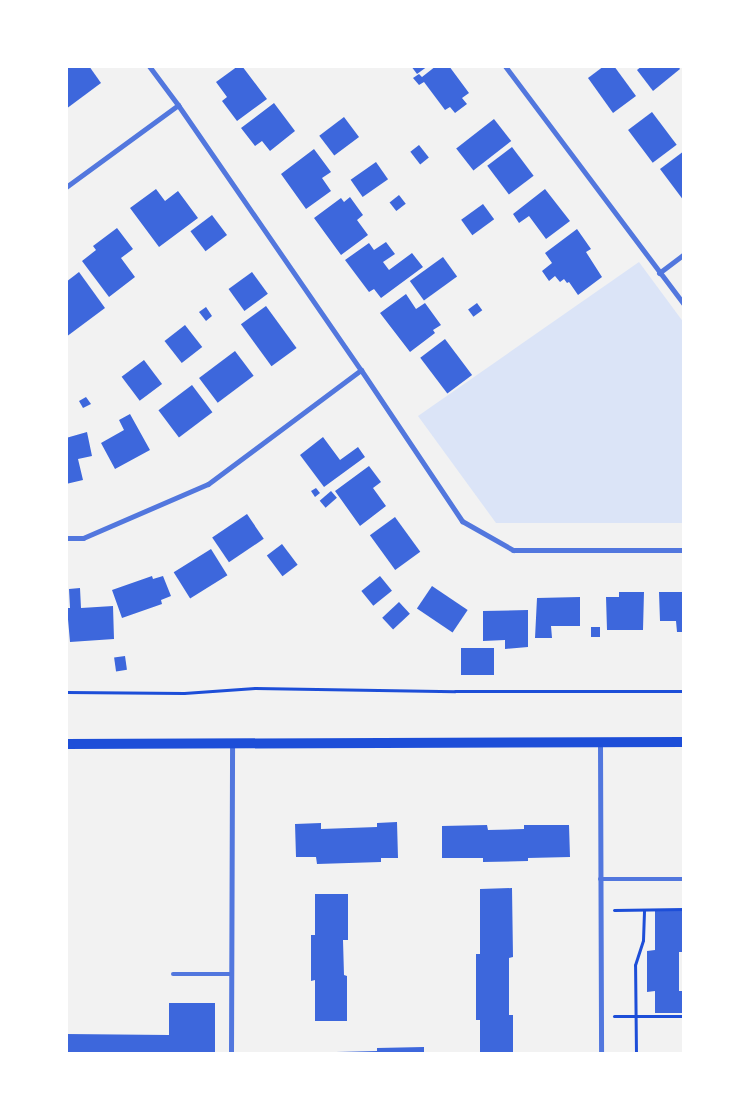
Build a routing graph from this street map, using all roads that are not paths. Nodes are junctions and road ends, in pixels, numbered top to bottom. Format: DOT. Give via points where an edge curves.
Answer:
graph roads {
  1 [pos="149,66"];
  2 [pos="505,66"];
  3 [pos="178,105"];
  4 [pos="66,187"];
  5 [pos="684,254"];
  6 [pos="659,273"];
  7 [pos="684,304"];
  8 [pos="362,370"];
  9 [pos="66,538"];
  10 [pos="684,550"];
  11 [pos="600,742"];
  12 [pos="684,742"];
  13 [pos="232,743"];
  14 [pos="66,744"];
  15 [pos="600,879"];
  16 [pos="684,879"];
  17 [pos="174,974"];
  18 [pos="231,974"];
  19 [pos="231,1054"];
  20 [pos="601,1054"];
  1 -- 3 [label="street"];
  2 -- 6 [label="street"];
  3 -- 4 [label="street"];
  3 -- 8 [label="street"];
  5 -- 6 [label="street"];
  6 -- 7 [label="street"];
  8 -- 9 [label="street" via="208,484 83,538"];
  8 -- 10 [label="street" via="462,521 513,550"];
  11 -- 12 [label="main road"];
  11 -- 13 [label="main road"];
  11 -- 15 [label="street"];
  13 -- 14 [label="main road"];
  13 -- 18 [label="street"];
  15 -- 16 [label="lane"];
  15 -- 20 [label="street"];
  17 -- 18 [label="lane"];
  18 -- 19 [label="street"];
}
